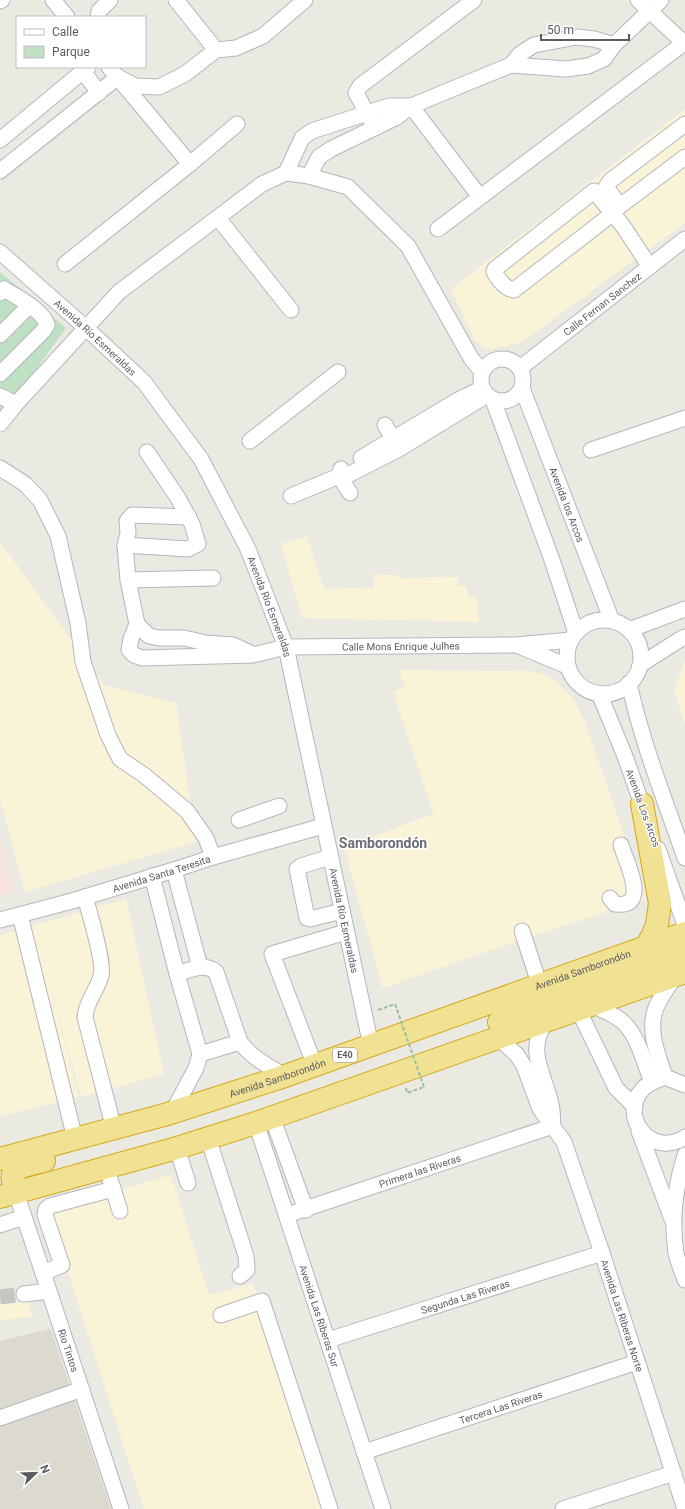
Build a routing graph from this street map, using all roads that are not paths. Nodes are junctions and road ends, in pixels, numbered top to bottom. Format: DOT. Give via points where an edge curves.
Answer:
graph roads {
  1 [pos="53,0"];
  2 [pos="110,0"];
  3 [pos="176,0"];
  4 [pos="305,0"];
  5 [pos="474,0"];
  6 [pos="638,0"];
  7 [pos="661,0"];
  8 [pos="650,11"];
  9 [pos="66,16"];
  10 [pos="98,16"];
  11 [pos="684,43"];
  12 [pos="614,45"];
  13 [pos="216,50"];
  14 [pos="511,65"];
  15 [pos="85,69"];
  16 [pos="114,72"];
  17 [pos="148,87"];
  18 [pos="99,93"];
  19 [pos="411,106"];
  20 [pos="146,111"];
  21 [pos="367,113"];
  22 [pos="237,124"];
  23 [pos="685,124"];
  24 [pos="375,128"];
  25 [pos="0,140"];
  26 [pos="685,157"];
  27 [pos="190,164"];
  28 [pos="0,170"];
  29 [pos="286,173"];
  30 [pos="309,176"];
  31 [pos="480,197"];
  32 [pos="616,210"];
  33 [pos="218,218"];
  34 [pos="438,229"];
  35 [pos="685,239"];
  36 [pos="0,252"];
  37 [pos="65,264"];
  38 [pos="650,267"];
  39 [pos="22,272"];
  40 [pos="1,290"];
  41 [pos="30,305"];
  42 [pos="291,310"];
  43 [pos="86,328"];
  44 [pos="0,335"];
  45 [pos="520,368"];
  46 [pos="338,372"];
  47 [pos="482,372"];
  48 [pos="0,374"];
  49 [pos="522,388"];
  50 [pos="487,395"];
  51 [pos="0,396"];
  52 [pos="16,404"];
  53 [pos="685,418"];
  54 [pos="0,424"];
  55 [pos="385,425"];
  56 [pos="250,441"];
  57 [pos="396,444"];
  58 [pos="591,450"];
  59 [pos="147,452"];
  60 [pos="0,468"];
  61 [pos="339,476"];
  62 [pos="350,493"];
  63 [pos="291,496"];
  64 [pos="189,517"];
  65 [pos="125,545"];
  66 [pos="213,578"];
  67 [pos="128,580"];
  68 [pos="685,609"];
  69 [pos="612,621"];
  70 [pos="137,624"];
  71 [pos="629,630"];
  72 [pos="573,636"];
  73 [pos="685,638"];
  74 [pos="516,645"];
  75 [pos="286,647"];
  76 [pos="253,655"];
  77 [pos="640,665"];
  78 [pos="568,666"];
  79 [pos="629,683"];
  80 [pos="599,693"];
  81 [pos="647,751"];
  82 [pos="626,759"];
  83 [pos="642,804"];
  84 [pos="279,806"];
  85 [pos="239,820"];
  86 [pos="323,826"];
  87 [pos="621,845"];
  88 [pos="213,857"];
  89 [pos="330,857"];
  90 [pos="685,858"];
  91 [pos="174,870"];
  92 [pos="152,876"];
  93 [pos="85,897"];
  94 [pos="610,898"];
  95 [pos="342,911"];
  96 [pos="20,915"];
  97 [pos="0,920"];
  98 [pos="685,925"];
  99 [pos="522,931"];
  100 [pos="346,932"];
  101 [pos="677,936"];
  102 [pos="645,948"];
  103 [pos="200,967"];
  104 [pos="681,973"];
  105 [pos="177,974"];
  106 [pos="540,986"];
  107 [pos="584,1007"];
  108 [pos="547,1020"];
  109 [pos="496,1038"];
  110 [pos="240,1042"];
  111 [pos="371,1046"];
  112 [pos="200,1054"];
  113 [pos="315,1066"];
  114 [pos="285,1076"];
  115 [pos="383,1079"];
  116 [pos="672,1079"];
  117 [pos="635,1107"];
  118 [pos="168,1114"];
  119 [pos="264,1120"];
  120 [pos="553,1126"];
  121 [pos="638,1128"];
  122 [pos="114,1129"];
  123 [pos="685,1137"];
  124 [pos="208,1138"];
  125 [pos="75,1139"];
  126 [pos="177,1148"];
  127 [pos="6,1153"];
  128 [pos="685,1155"];
  129 [pos="107,1168"];
  130 [pos="188,1183"];
  131 [pos="113,1189"];
  132 [pos="8,1195"];
  133 [pos="306,1210"];
  134 [pos="120,1211"];
  135 [pos="287,1215"];
  136 [pos="24,1217"];
  137 [pos="673,1221"];
  138 [pos="0,1225"];
  139 [pos="602,1253"];
  140 [pos="43,1273"];
  141 [pos="240,1276"];
  142 [pos="685,1280"];
  143 [pos="50,1291"];
  144 [pos="24,1294"];
  145 [pos="220,1315"];
  146 [pos="328,1340"];
  147 [pos="637,1362"];
  148 [pos="82,1389"];
  149 [pos="0,1418"];
  150 [pos="364,1452"];
  151 [pos="674,1473"];
  152 [pos="121,1509"];
  153 [pos="330,1509"];
  154 [pos="383,1509"];
  155 [pos="563,1509"];
  156 [pos="685,1509"];
  1 -- 9 [label="street"];
  2 -- 10 [label="street" via="99,11"];
  3 -- 13 [label="street"];
  4 -- 13 [label="street" via="263,36 236,48"];
  5 -- 21 [label="street" via="360,86 356,93"];
  6 -- 8 [label="street"];
  7 -- 8 [label="street"];
  8 -- 11 [label="street"];
  8 -- 12 [label="street"];
  11 -- 31 [label="street"];
  12 -- 14 [label="street" via="604,59 588,66 566,69"];
  12 -- 14 [label="street" via="577,37 540,43 520,54"];
  13 -- 17 [label="street" via="185,74 159,87"];
  14 -- 19 [label="street"];
  15 -- 18 [label="street"];
  15 -- 25 [label="street"];
  16 -- 17 [label="street" via="135,86"];
  16 -- 18 [label="street"];
  16 -- 20 [label="street"];
  17 -- 20 [label="street"];
  18 -- 28 [label="street"];
  19 -- 21 [label="street" via="389,106"];
  19 -- 24 [label="street" via="397,117"];
  19 -- 31 [label="street"];
  20 -- 27 [label="street"];
  21 -- 24 [label="street"];
  21 -- 29 [label="street" via="318,129 302,138"];
  22 -- 27 [label="street"];
  23 -- 32 [label="street" via="606,185"];
  24 -- 30 [label="street" via="319,157"];
  26 -- 32 [label="street"];
  27 -- 37 [label="street"];
  29 -- 30 [label="street"];
  29 -- 33 [label="street" via="262,184"];
  30 -- 47 [label="street" via="348,187 408,246 471,358"];
  31 -- 34 [label="street"];
  32 -- 32 [label="street" via="594,191 495,269 495,274 509,289 514,290"];
  32 -- 38 [label="street" via="623,226"];
  33 -- 42 [label="street"];
  33 -- 43 [label="street" via="119,292"];
  35 -- 38 [label="street, Calle Fernan Sanchez"];
  36 -- 39 [label="street, Avenida Río Esmeraldas"];
  38 -- 45 [label="street, Calle Fernan Sanchez"];
  39 -- 40 [label="street"];
  39 -- 43 [label="street, Avenida Río Esmeraldas"];
  40 -- 41 [label="street"];
  41 -- 44 [label="street"];
  41 -- 48 [label="street" via="46,320 47,325"];
  43 -- 52 [label="street"];
  43 -- 75 [label="street, Avenida Río Esmeraldas" via="144,382 201,460 248,548"];
  45 -- 47 [label="street" via="514,362 499,359 486,365"];
  45 -- 49 [label="street" via="523,375"];
  46 -- 56 [label="street"];
  47 -- 50 [label="street" via="480,380"];
  49 -- 50 [label="street" via="510,400 502,402"];
  49 -- 69 [label="street, Avenida los Arcos"];
  50 -- 57 [label="street" via="458,400 422,429"];
  50 -- 72 [label="street" via="552,560"];
  51 -- 52 [label="street"];
  52 -- 54 [label="street"];
  53 -- 58 [label="street"];
  55 -- 57 [label="street"];
  57 -- 61 [label="street" via="341,468"];
  59 -- 64 [label="street"];
  60 -- 88 [label="street" via="25,484 40,500 58,536 78,623 83,662 108,735 120,759 187,810 206,838"];
  61 -- 62 [label="street"];
  61 -- 63 [label="street"];
  64 -- 65 [label="street" via="132,515 127,521"];
  64 -- 65 [label="street" via="198,544 195,546 188,549"];
  65 -- 67 [label="street"];
  66 -- 67 [label="street"];
  67 -- 70 [label="street"];
  68 -- 71 [label="street"];
  69 -- 71 [label="street"];
  69 -- 72 [label="street" via="592,621"];
  70 -- 76 [label="street" via="149,636 232,645"];
  70 -- 76 [label="street, Calle Mons Enrique Julhes" via="130,650 142,658"];
  71 -- 77 [label="street" via="637,640"];
  72 -- 74 [label="street, Calle Mons Enrique Julhes"];
  72 -- 78 [label="street" via="566,657"];
  73 -- 77 [label="street"];
  74 -- 75 [label="street, Calle Mons Enrique Julhes"];
  74 -- 78 [label="street, Calle Mons Enrique Julhes"];
  75 -- 76 [label="street, Calle Mons Enrique Julhes"];
  75 -- 86 [label="street, Avenida Río Esmeraldas"];
  77 -- 79 [label="street"];
  78 -- 80 [label="street" via="576,681 586,689"];
  79 -- 80 [label="street" via="615,692"];
  79 -- 81 [label="street"];
  80 -- 82 [label="street, Avenida Los Arcos"];
  81 -- 82 [label="street"];
  81 -- 90 [label="street"];
  82 -- 83 [label="street, Avenida Los Arcos"];
  83 -- 98 [label="street, Avenida Los Arcos"];
  83 -- 102 [label="highway" via="660,903 657,924"];
  84 -- 85 [label="street"];
  86 -- 88 [label="street, Avenida Santa Teresita" via="285,832"];
  86 -- 89 [label="street, Avenida Río Esmeraldas"];
  87 -- 94 [label="street" via="636,888 630,902 615,904"];
  88 -- 91 [label="street, Avenida Santa Teresita"];
  89 -- 95 [label="street, Avenida Río Esmeraldas"];
  89 -- 95 [label="street" via="297,869 307,918"];
  91 -- 92 [label="street, Avenida Santa Teresita"];
  91 -- 103 [label="street"];
  92 -- 93 [label="street, Avenida Santa Teresita"];
  92 -- 105 [label="street"];
  93 -- 96 [label="street, Avenida Santa Teresita"];
  93 -- 122 [label="street" via="102,975 85,1009 85,1017"];
  95 -- 100 [label="street, Avenida Río Esmeraldas"];
  96 -- 97 [label="street, Avenida Santa Teresita"];
  96 -- 125 [label="street"];
  99 -- 106 [label="street"];
  100 -- 111 [label="street, Avenida Río Esmeraldas"];
  100 -- 113 [label="street" via="272,954"];
  101 -- 102 [label="highway, Avenida Samborondón / E40"];
  101 -- 115 [label="highway" via="673,939 680,942 681,949 677,955 506,1019"];
  102 -- 106 [label="highway, Avenida Samborondón / E40"];
  103 -- 105 [label="street"];
  103 -- 110 [label="street" via="212,968 216,972"];
  104 -- 107 [label="highway"];
  104 -- 116 [label="street" via="662,996 654,1014 653,1033"];
  105 -- 112 [label="street"];
  106 -- 111 [label="highway, Avenida Samborondón / E40"];
  107 -- 108 [label="highway"];
  107 -- 116 [label="street" via="610,1013 624,1022"];
  107 -- 117 [label="street" via="616,1088"];
  108 -- 109 [label="highway"];
  108 -- 120 [label="street" via="537,1038 536,1049 537,1061 552,1105"];
  109 -- 115 [label="highway"];
  109 -- 120 [label="street, Avenida Las Riberas Norte" via="511,1048 520,1059 540,1110"];
  110 -- 112 [label="street"];
  110 -- 114 [label="street" via="256,1059"];
  111 -- 113 [label="highway, Avenida Samborondón / E40"];
  112 -- 118 [label="street" via="196,1068"];
  113 -- 114 [label="highway, Avenida Samborondón / E40"];
  114 -- 118 [label="highway, Avenida Samborondón / E40"];
  115 -- 119 [label="highway"];
  116 -- 117 [label="street" via="641,1090"];
  117 -- 121 [label="street" via="634,1115"];
  118 -- 122 [label="highway, Avenida Samborondón / E40"];
  118 -- 132 [label="highway" via="107,1145 19,1168 13,1174"];
  119 -- 124 [label="highway"];
  119 -- 133 [label="street"];
  119 -- 135 [label="street, Avenida Las Riberas Sur"];
  120 -- 133 [label="street, Primera las Riveras"];
  120 -- 139 [label="street, Avenida Las Riberas Norte" via="564,1142"];
  121 -- 123 [label="street" via="650,1140 666,1144"];
  121 -- 137 [label="street"];
  122 -- 125 [label="highway, Avenida Samborondón / E40"];
  124 -- 126 [label="highway"];
  124 -- 141 [label="street" via="246,1256 246,1270"];
  125 -- 127 [label="highway, Avenida Samborondón / E40"];
  126 -- 129 [label="highway"];
  126 -- 130 [label="street"];
  128 -- 137 [label="street" via="679,1174"];
  129 -- 131 [label="street"];
  129 -- 132 [label="highway"];
  131 -- 134 [label="street"];
  131 -- 140 [label="street" via="46,1209 45,1215 62,1265"];
  132 -- 136 [label="street, Rio Tintos"];
  133 -- 135 [label="street, Primera las Riveras"];
  135 -- 146 [label="street, Avenida Las Riberas Sur"];
  136 -- 138 [label="street"];
  136 -- 140 [label="street, Rio Tintos"];
  137 -- 142 [label="street" via="676,1255"];
  139 -- 146 [label="street, Segunda Las Riveras"];
  139 -- 147 [label="street, Avenida Las Riberas Norte"];
  140 -- 143 [label="street, Rio Tintos"];
  143 -- 144 [label="street"];
  143 -- 148 [label="street, Rio Tintos"];
  145 -- 153 [label="street" via="262,1301"];
  146 -- 150 [label="street, Avenida Las Riberas Sur"];
  147 -- 150 [label="street, Tercera Las Riveras"];
  147 -- 151 [label="street, Avenida Las Riberas Norte"];
  148 -- 149 [label="street"];
  148 -- 152 [label="street, Rio Tintos"];
  150 -- 154 [label="street, Avenida Las Riberas Sur"];
  151 -- 155 [label="street"];
  151 -- 156 [label="street, Avenida Las Riberas Norte"];
}
